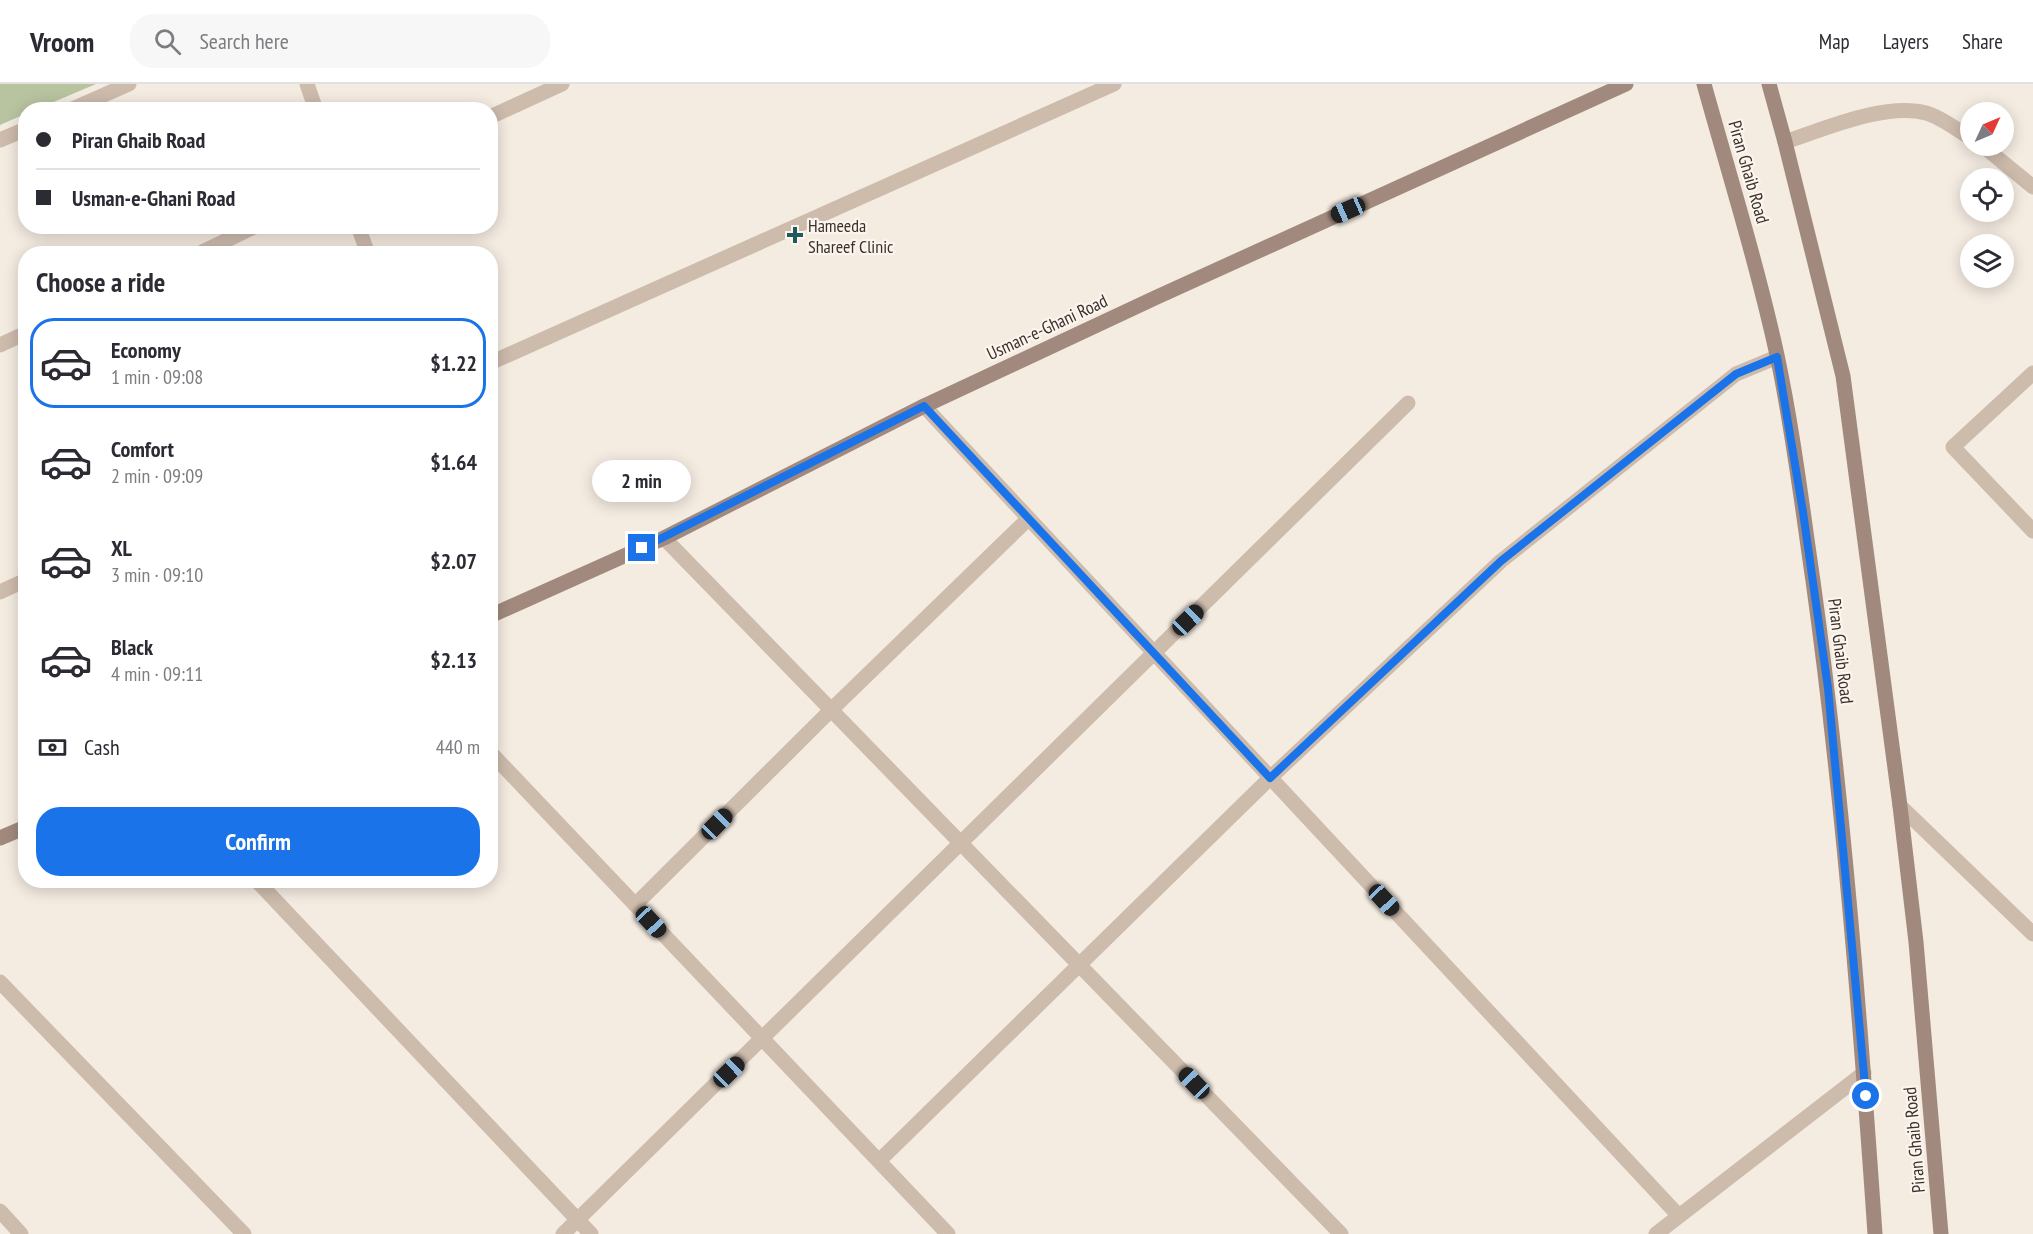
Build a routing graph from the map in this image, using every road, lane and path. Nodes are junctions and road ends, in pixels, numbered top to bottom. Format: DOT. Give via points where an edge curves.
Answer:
graph roads {
  1 [pos="129,84"];
  2 [pos="307,84"];
  3 [pos="562,84"];
  4 [pos="1114,84"];
  5 [pos="1626,84"];
  6 [pos="1704,84"];
  7 [pos="1769,84"];
  8 [pos="543,88"];
  9 [pos="88,102"];
  10 [pos="313,102"];
  11 [pos="498,113"];
  12 [pos="18,132"];
  13 [pos="1960,132"];
  14 [pos="0,140"];
  15 [pos="1785,142"];
  16 [pos="1995,156"];
  17 [pos="2033,188"];
  18 [pos="239,234"];
  19 [pos="215,246"];
  20 [pos="18,337"];
  21 [pos="0,345"];
  22 [pos="1777,357"];
  23 [pos="498,359"];
  24 [pos="2033,373"];
  25 [pos="1408,403"];
  26 [pos="924,406"];
  27 [pos="1028,519"];
  28 [pos="2033,531"];
  29 [pos="664,538"];
  30 [pos="18,584"];
  31 [pos="0,592"];
  32 [pos="498,612"];
  33 [pos="1154,653"];
  34 [pos="831,710"];
  35 [pos="498,760"];
  36 [pos="1270,778"];
  37 [pos="1900,806"];
  38 [pos="18,830"];
  39 [pos="0,838"];
  40 [pos="961,843"];
  41 [pos="264,888"];
  42 [pos="635,905"];
  43 [pos="2033,934"];
  44 [pos="1080,965"];
  45 [pos="0,982"];
  46 [pos="762,1039"];
  47 [pos="1864,1073"];
  48 [pos="879,1161"];
  49 [pos="0,1211"];
  50 [pos="1679,1216"];
  51 [pos="578,1220"];
  52 [pos="21,1234"];
  53 [pos="244,1234"];
  54 [pos="563,1234"];
  55 [pos="591,1234"];
  56 [pos="948,1234"];
  57 [pos="1341,1234"];
  58 [pos="1656,1234"];
  59 [pos="1875,1234"];
  60 [pos="1941,1234"];
  1 -- 9 [label="street"];
  2 -- 10 [label="street"];
  3 -- 8 [label="street"];
  4 -- 23 [label="street"];
  5 -- 26 [label="main road, Usman-e-Ghani Road"];
  6 -- 22 [label="main road, Piran Ghaib Road"];
  7 -- 15 [label="main road, Piran Ghaib Road"];
  8 -- 11 [label="street"];
  12 -- 14 [label="street"];
  13 -- 15 [label="street" via="1927,113 1893,110"];
  15 -- 37 [label="main road, Piran Ghaib Road" via="1843,376"];
  16 -- 17 [label="street"];
  18 -- 19 [label="street"];
  20 -- 21 [label="street"];
  22 -- 36 [label="street" via="1736,374 1501,561"];
  22 -- 47 [label="main road, Piran Ghaib Road" via="1828,688"];
  24 -- 28 [label="street" via="1953,447"];
  25 -- 33 [label="street"];
  26 -- 27 [label="street"];
  26 -- 29 [label="main road, Usman-e-Ghani Road"];
  27 -- 33 [label="street"];
  27 -- 34 [label="street"];
  29 -- 32 [label="main road, Usman-e-Ghani Road"];
  29 -- 34 [label="street"];
  30 -- 31 [label="street"];
  33 -- 36 [label="street"];
  33 -- 40 [label="street"];
  34 -- 40 [label="street"];
  34 -- 42 [label="street"];
  35 -- 42 [label="street"];
  36 -- 44 [label="street"];
  36 -- 50 [label="street"];
  37 -- 43 [label="street"];
  37 -- 60 [label="main road, Piran Ghaib Road"];
  38 -- 39 [label="main road"];
  40 -- 44 [label="street"];
  40 -- 46 [label="street"];
  41 -- 51 [label="street"];
  42 -- 46 [label="street"];
  44 -- 48 [label="street"];
  44 -- 57 [label="street"];
  45 -- 53 [label="street"];
  46 -- 48 [label="street"];
  46 -- 51 [label="street"];
  47 -- 50 [label="street"];
  47 -- 59 [label="main road, Piran Ghaib Road"];
  48 -- 56 [label="street"];
  49 -- 52 [label="street"];
  50 -- 58 [label="street"];
  51 -- 54 [label="street"];
  51 -- 55 [label="street"];
}
